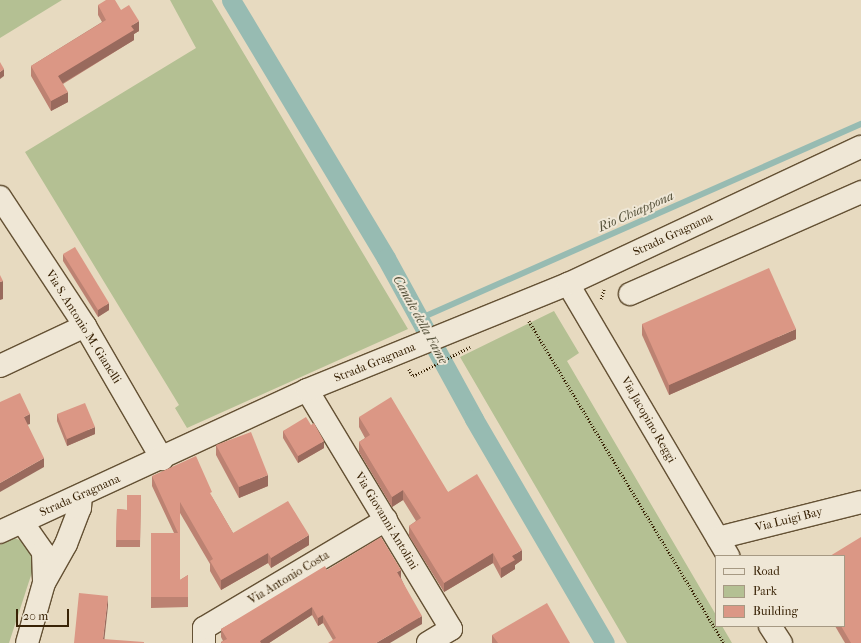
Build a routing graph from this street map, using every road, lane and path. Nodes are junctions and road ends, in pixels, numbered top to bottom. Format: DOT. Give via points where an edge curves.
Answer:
graph roads {
  1 [pos="861,147"];
  2 [pos="861,192"];
  3 [pos="0,197"];
  4 [pos="568,284"];
  5 [pos="630,294"];
  6 [pos="535,318"];
  7 [pos="530,320"];
  8 [pos="523,323"];
  9 [pos="85,326"];
  10 [pos="477,343"];
  11 [pos="0,366"];
  12 [pos="416,374"];
  13 [pos="307,390"];
  14 [pos="162,460"];
  15 [pos="81,495"];
  16 [pos="861,502"];
  17 [pos="386,520"];
  18 [pos="22,522"];
  19 [pos="0,532"];
  20 [pos="723,547"];
  21 [pos="44,583"];
  22 [pos="27,643"];
  23 [pos="204,643"];
  24 [pos="428,643"];
  25 [pos="724,643"];
  1 -- 4 [label="street, Strada Gragnana"];
  2 -- 5 [label="street"];
  3 -- 9 [label="street, Via S. Antonio M. Gianelli"];
  4 -- 13 [label="street, Strada Gragnana"];
  4 -- 20 [label="street, Via Jacopino Reggi"];
  6 -- 7 [label="path"];
  7 -- 8 [label="path"];
  7 -- 25 [label="path"];
  9 -- 11 [label="street"];
  9 -- 14 [label="street, Via S. Antonio M. Gianelli"];
  10 -- 12 [label="path"];
  13 -- 14 [label="street, Strada Gragnana"];
  13 -- 17 [label="street, Via Giovanni Antolini"];
  14 -- 15 [label="street, Strada Gragnana"];
  15 -- 18 [label="street, Strada Gragnana"];
  15 -- 21 [label="street" via="80,508 66,544"];
  16 -- 20 [label="street, Via Luigi Bay"];
  17 -- 23 [label="street, Via Antonio Costa" via="204,628"];
  17 -- 24 [label="street, Via Giovanni Antolini" via="451,629"];
  18 -- 19 [label="street, Strada Gragnana"];
  18 -- 21 [label="street" via="32,532 43,552"];
  21 -- 22 [label="street"];
}
